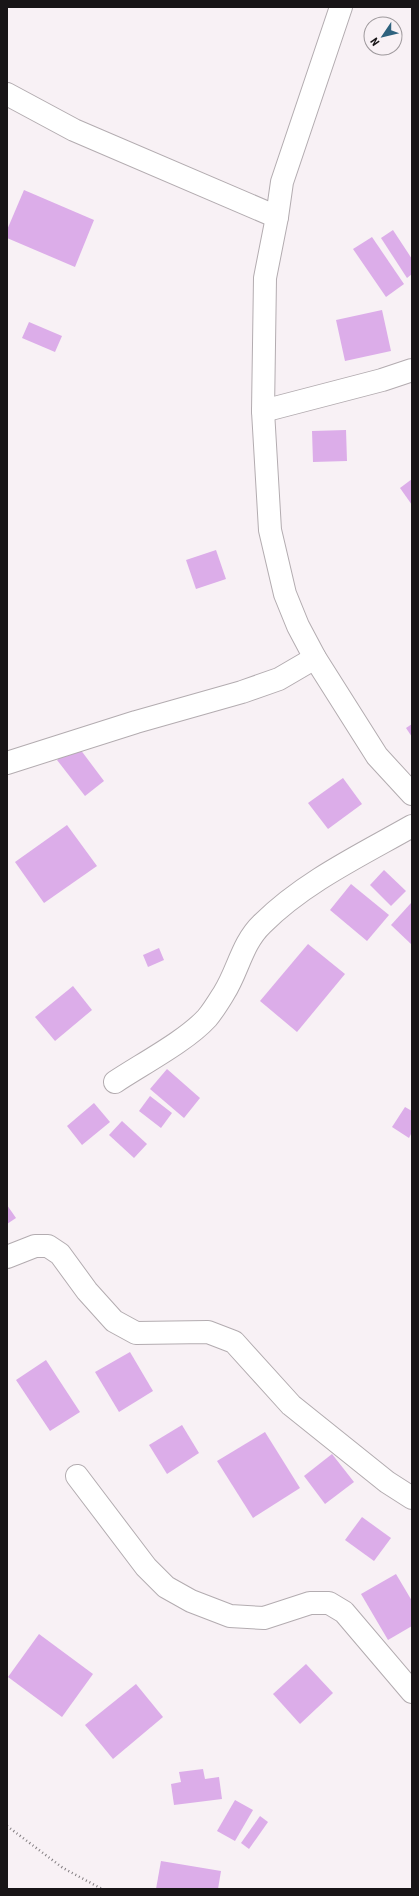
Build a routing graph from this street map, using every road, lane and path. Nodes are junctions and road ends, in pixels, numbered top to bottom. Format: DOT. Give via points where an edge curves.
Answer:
graph roads {
  1 [pos="341,7"];
  2 [pos="7,94"];
  3 [pos="277,217"];
  4 [pos="412,370"];
  5 [pos="263,411"];
  6 [pos="315,658"];
  7 [pos="7,763"];
  8 [pos="412,794"];
  9 [pos="412,826"];
  10 [pos="115,1082"];
  11 [pos="7,1257"];
  12 [pos="77,1476"];
  13 [pos="412,1498"];
  14 [pos="412,1692"];
  15 [pos="7,1826"];
  16 [pos="102,1889"];
  1 -- 3 [label="street" via="282,182"];
  2 -- 3 [label="street" via="74,130"];
  3 -- 5 [label="street" via="265,278"];
  4 -- 5 [label="street"];
  5 -- 6 [label="street" via="270,530 285,594"];
  6 -- 7 [label="street" via="279,679 242,692"];
  6 -- 8 [label="street" via="377,756"];
  9 -- 10 [label="street" via="299,893 261,924 244,949 225,992 207,1018 180,1041"];
  11 -- 13 [label="street" via="35,1246 48,1246 60,1254 87,1291 114,1321 136,1333 208,1332 234,1342 291,1405"];
  12 -- 14 [label="street" via="146,1567 166,1587 191,1602 230,1616 264,1618 310,1603 329,1603 344,1612"];
  15 -- 16 [label="path" via="62,1868"];
}
